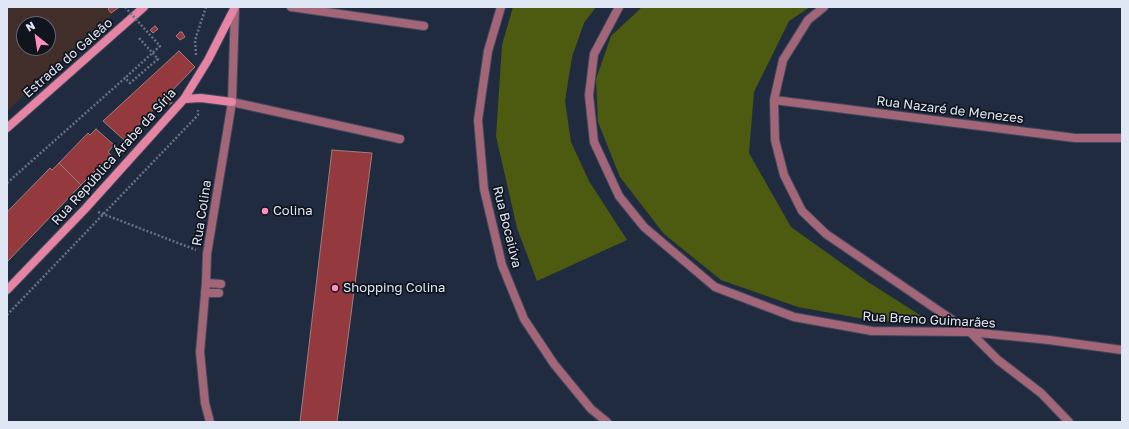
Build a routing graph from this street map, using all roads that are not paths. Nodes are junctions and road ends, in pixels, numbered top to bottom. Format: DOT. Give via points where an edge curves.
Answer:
graph roads {
  1 [pos="144,7"];
  2 [pos="235,7"];
  3 [pos="291,7"];
  4 [pos="501,7"];
  5 [pos="619,7"];
  6 [pos="824,7"];
  7 [pos="424,26"];
  8 [pos="184,99"];
  9 [pos="774,100"];
  10 [pos="232,102"];
  11 [pos="7,128"];
  12 [pos="1122,138"];
  13 [pos="400,139"];
  14 [pos="206,283"];
  15 [pos="221,284"];
  16 [pos="7,290"];
  17 [pos="205,293"];
  18 [pos="219,293"];
  19 [pos="970,332"];
  20 [pos="1122,350"];
  21 [pos="210,422"];
  22 [pos="607,422"];
  23 [pos="1069,422"];
  1 -- 11 [label="main road, Estrada do Galeão"];
  2 -- 8 [label="main road, Rua República Árabe da Síria" via="208,60"];
  2 -- 10 [label="street, Rua Colina"];
  3 -- 7 [label="street"];
  4 -- 22 [label="street, Rua Bocaiúva" via="488,50 478,120 484,188 502,265 524,319 554,364 591,408"];
  5 -- 19 [label="street, Rua Breno Guimarães" via="594,54 589,95 594,142 619,196 644,227 716,287 794,317 872,331"];
  6 -- 9 [label="street" via="808,20 783,60"];
  8 -- 10 [label="main road" via="201,98"];
  8 -- 16 [label="main road, Rua República Árabe da Síria" via="85,209"];
  9 -- 12 [label="street, Rua Nazaré de Menezes" via="1075,138"];
  9 -- 19 [label="street" via="775,140 782,168 802,211 826,234"];
  10 -- 13 [label="street"];
  10 -- 14 [label="street, Rua Colina" via="207,254"];
  14 -- 15 [label="street"];
  14 -- 17 [label="street, Rua Colina"];
  17 -- 18 [label="street"];
  17 -- 21 [label="street, Rua Colina" via="200,352 204,403"];
  19 -- 20 [label="street, Rua Breno Guimarães"];
  19 -- 23 [label="street"];
}
